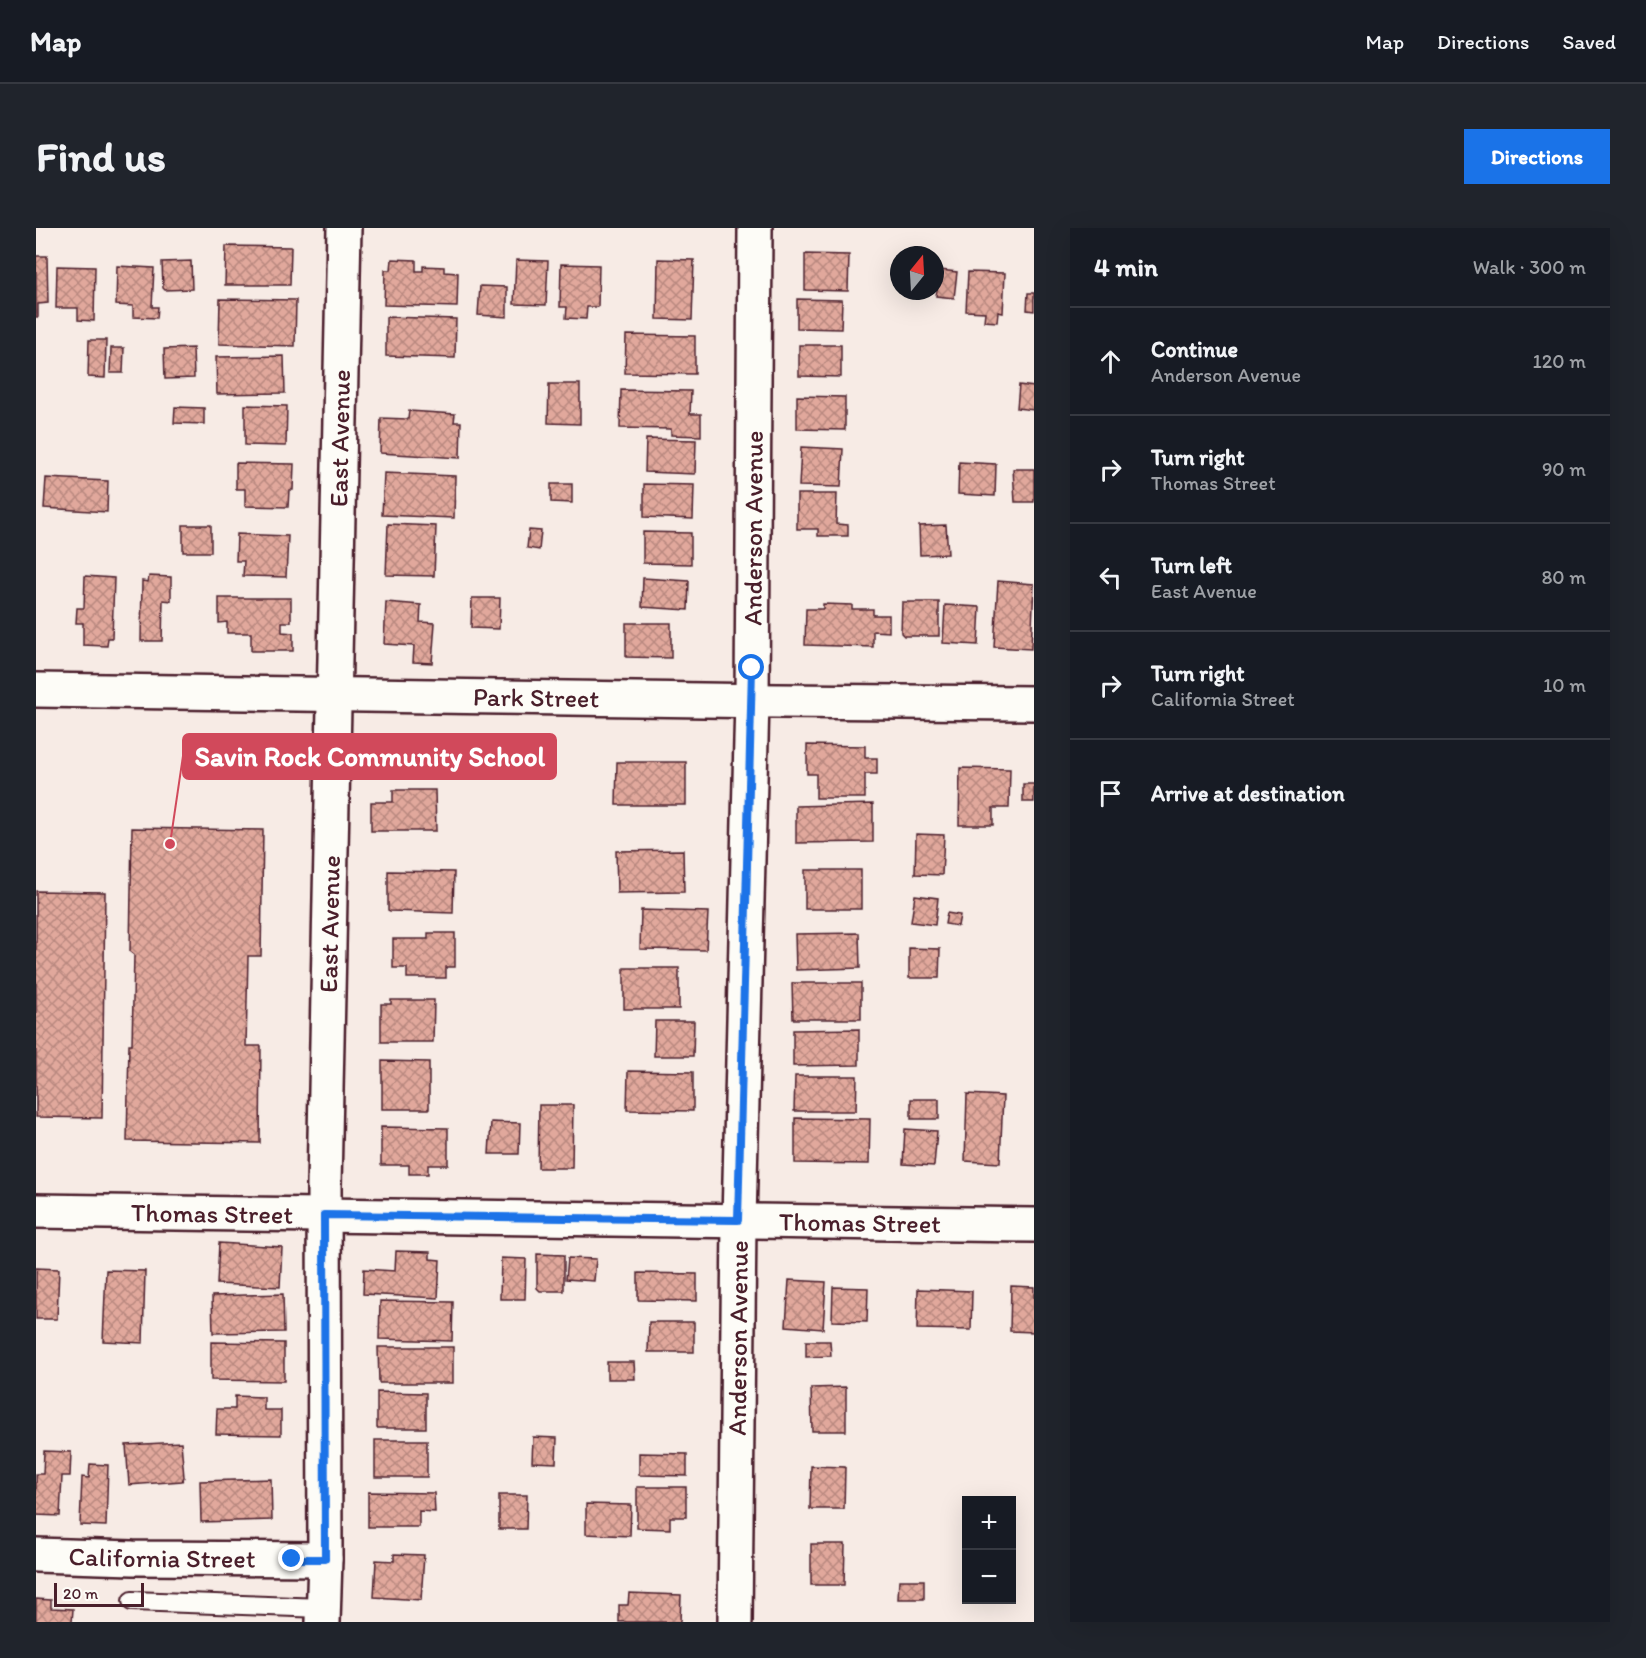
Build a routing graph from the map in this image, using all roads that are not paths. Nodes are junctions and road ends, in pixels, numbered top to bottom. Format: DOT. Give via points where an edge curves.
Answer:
graph roads {
  1 [pos="344,228"];
  2 [pos="755,228"];
  3 [pos="36,690"];
  4 [pos="334,694"];
  5 [pos="752,700"];
  6 [pos="1034,703"];
  7 [pos="36,1211"];
  8 [pos="324,1215"];
  9 [pos="738,1220"];
  10 [pos="1034,1225"];
  11 [pos="36,1555"];
  12 [pos="325,1559"];
  13 [pos="132,1600"];
  14 [pos="323,1615"];
  15 [pos="735,1622"];
  1 -- 4 [label="street, East Avenue"];
  2 -- 5 [label="street, Anderson Avenue"];
  3 -- 4 [label="street, Park Street"];
  4 -- 5 [label="street, Park Street"];
  4 -- 8 [label="street, East Avenue"];
  5 -- 6 [label="street, Park Street"];
  5 -- 9 [label="street, Anderson Avenue"];
  7 -- 8 [label="street, Thomas Street"];
  8 -- 9 [label="street, Thomas Street"];
  8 -- 12 [label="street, East Avenue"];
  9 -- 10 [label="street, Thomas Street"];
  9 -- 15 [label="street, Anderson Avenue"];
  11 -- 12 [label="street, California Street"];
  12 -- 14 [label="street, East Avenue"];
  13 -- 14 [label="lane"];
}
